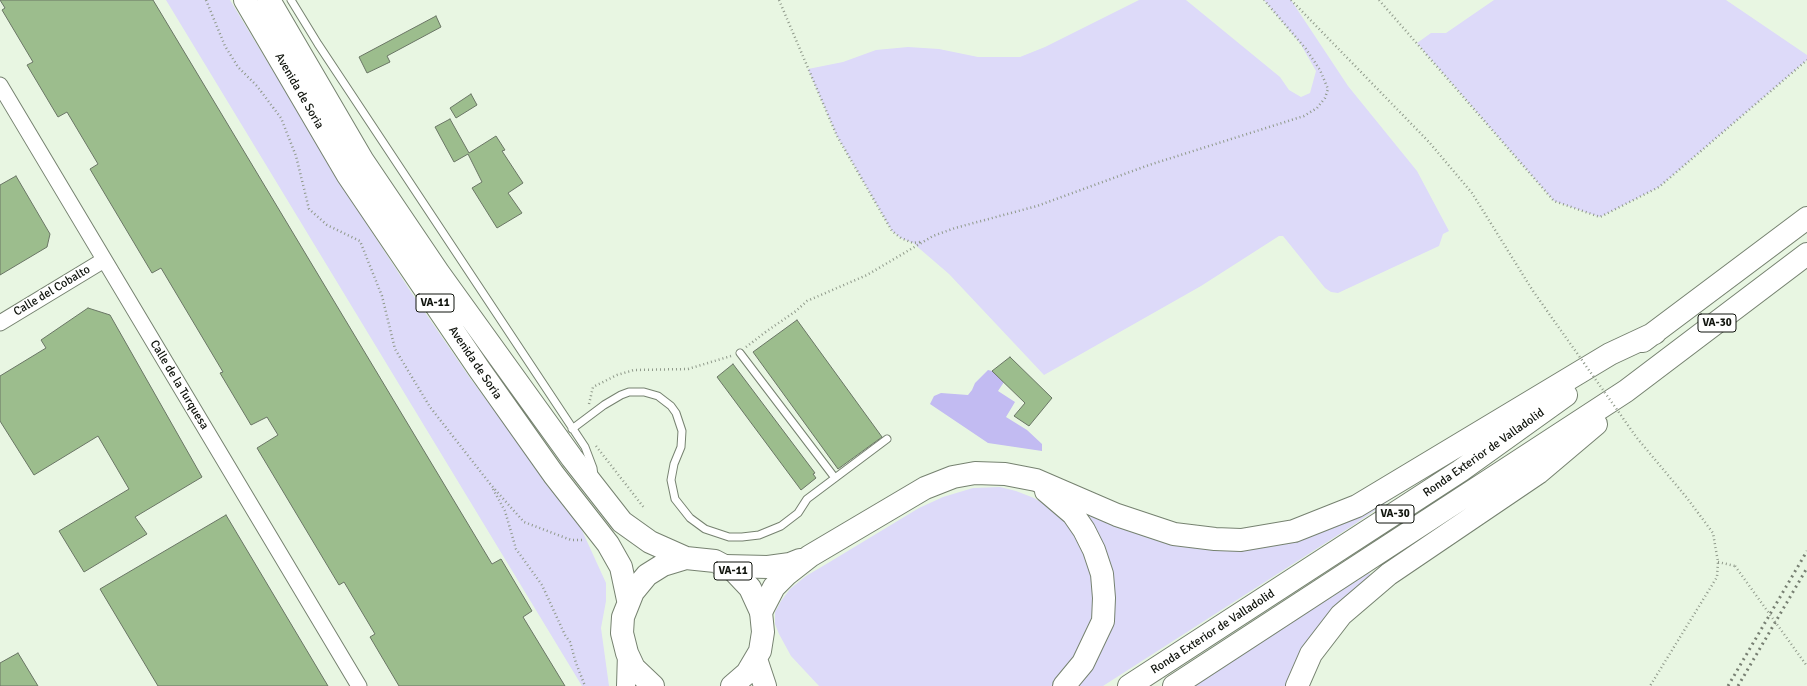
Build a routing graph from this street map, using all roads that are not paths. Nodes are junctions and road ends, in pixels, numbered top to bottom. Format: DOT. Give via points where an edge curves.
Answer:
graph roads {
  1 [pos="245,0"];
  2 [pos="269,0"];
  3 [pos="291,0"];
  4 [pos="0,85"];
  5 [pos="1807,218"];
  6 [pos="1807,254"];
  7 [pos="104,260"];
  8 [pos="0,323"];
  9 [pos="1654,333"];
  10 [pos="740,353"];
  11 [pos="1626,391"];
  12 [pos="575,427"];
  13 [pos="887,439"];
  14 [pos="1017,476"];
  15 [pos="835,478"];
  16 [pos="596,488"];
  17 [pos="810,556"];
  18 [pos="686,558"];
  19 [pos="725,566"];
  20 [pos="628,600"];
  21 [pos="761,612"];
  22 [pos="627,653"];
  23 [pos="756,659"];
  24 [pos="358,686"];
  25 [pos="626,686"];
  26 [pos="653,686"];
  27 [pos="732,686"];
  28 [pos="765,686"];
  29 [pos="1064,686"];
  30 [pos="1129,686"];
  31 [pos="1174,686"];
  32 [pos="1297,686"];
  1 -- 20 [label="highway, Avenida de Soria / VA-11" via="347,174 479,369 554,475 608,544 621,568"];
  2 -- 16 [label="highway, Avenida de Soria / VA-11" via="363,161 495,352"];
  3 -- 12 [label="lane, Avenida de Soria" via="322,51"];
  4 -- 7 [label="street, Calle de la Turquesa"];
  5 -- 9 [label="highway, Ronda Exterior de Valladolid / VA-30"];
  6 -- 11 [label="highway, Ronda Exterior de Valladolid / VA-30"];
  7 -- 8 [label="street, Calle del Cobalto"];
  7 -- 24 [label="street, Calle de la Turquesa"];
  9 -- 14 [label="highway" via="1610,354 1357,506 1294,531 1241,540 1174,534 1117,515 1048,484"];
  9 -- 30 [label="highway, Ronda Exterior de Valladolid / VA-30" via="1460,471"];
  10 -- 15 [label="lane"];
  11 -- 31 [label="highway, Ronda Exterior de Valladolid / VA-30"];
  11 -- 32 [label="highway" via="1599,421 1538,473 1389,574 1341,615 1311,654"];
  12 -- 15 [label="lane" via="612,400 629,392 658,396 676,413 682,431 681,447 671,480 675,499 698,525 729,537 759,535 781,526 798,513 808,499"];
  12 -- 16 [label="lane, Avenida de Soria" via="593,468"];
  13 -- 15 [label="lane"];
  14 -- 17 [label="highway" via="975,473 953,477 925,488"];
  14 -- 29 [label="highway" via="1054,496 1073,514 1094,550 1102,574 1103,621 1083,663"];
  16 -- 18 [label="highway, Avenida de Soria / VA-11" via="622,522 650,542"];
  17 -- 19 [label="highway" via="779,567"];
  17 -- 21 [label="highway" via="774,587"];
  18 -- 19 [label="highway, VA-11" via="706,559"];
  18 -- 20 [label="highway, VA-11" via="663,565 651,572 640,582"];
  19 -- 21 [label="highway, VA-11" via="750,588"];
  20 -- 22 [label="highway, VA-11" via="623,616 622,633"];
  21 -- 23 [label="highway, VA-11" via="762,644"];
  22 -- 25 [label="street"];
  22 -- 26 [label="highway, VA-11" via="634,668"];
  23 -- 27 [label="highway, VA-11" via="747,673"];
  23 -- 28 [label="highway"];
}
